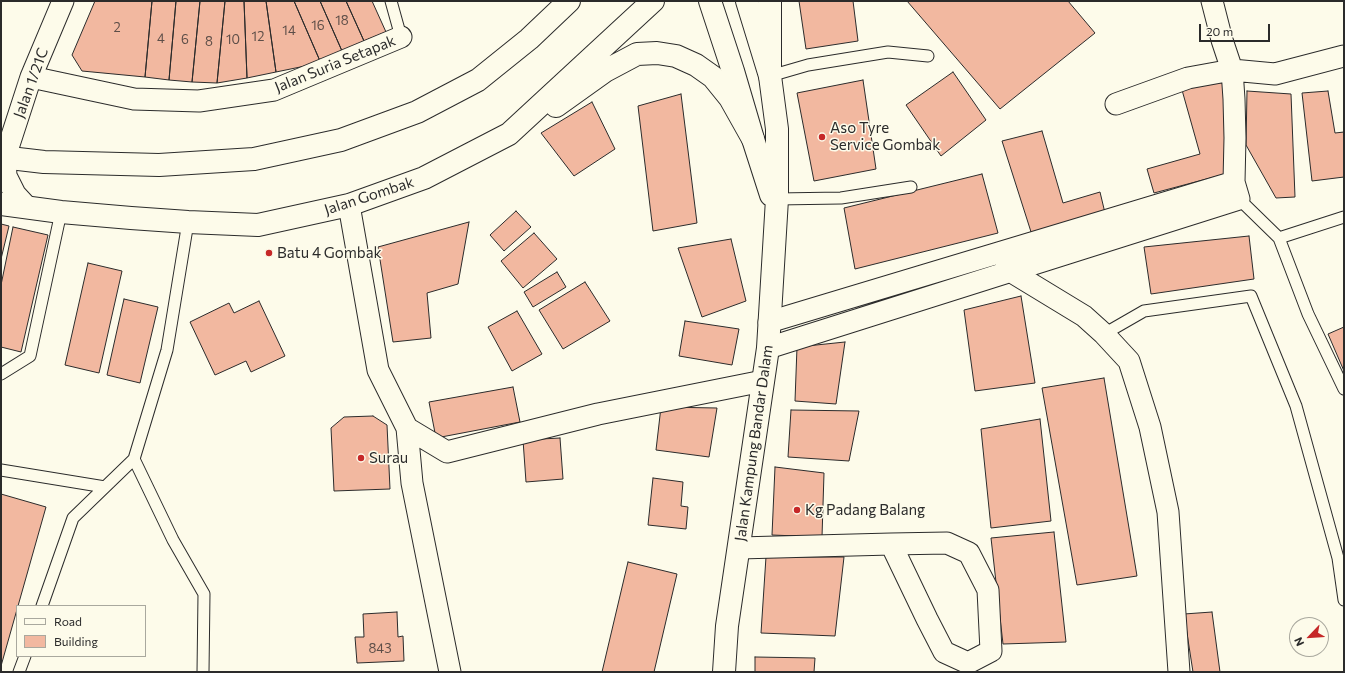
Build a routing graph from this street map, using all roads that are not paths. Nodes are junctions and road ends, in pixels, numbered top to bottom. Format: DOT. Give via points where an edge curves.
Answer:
graph roads {
  1 [pos="63,1"];
  2 [pos="392,1"];
  3 [pos="569,1"];
  4 [pos="653,1"];
  5 [pos="710,1"];
  6 [pos="747,1"];
  7 [pos="770,1"];
  8 [pos="1212,1"];
  9 [pos="401,37"];
  10 [pos="928,56"];
  11 [pos="1344,56"];
  12 [pos="1232,70"];
  13 [pos="770,76"];
  14 [pos="31,77"];
  15 [pos="1116,104"];
  16 [pos="509,134"];
  17 [pos="753,140"];
  18 [pos="3,157"];
  19 [pos="911,187"];
  20 [pos="1236,191"];
  21 [pos="1,204"];
  22 [pos="349,206"];
  23 [pos="777,206"];
  24 [pos="27,207"];
  25 [pos="61,212"];
  26 [pos="1344,217"];
  27 [pos="188,222"];
  28 [pos="1279,238"];
  29 [pos="1002,252"];
  30 [pos="1010,271"];
  31 [pos="769,322"];
  32 [pos="1104,334"];
  33 [pos="768,348"];
  34 [pos="1,374"];
  35 [pos="762,382"];
  36 [pos="1344,389"];
  37 [pos="407,428"];
  38 [pos="134,459"];
  39 [pos="1,470"];
  40 [pos="105,487"];
  41 [pos="891,544"];
  42 [pos="739,548"];
  43 [pos="1344,600"];
  44 [pos="42,605"];
  45 [pos="24,657"];
  46 [pos="19,672"];
  47 [pos="203,672"];
  48 [pos="450,672"];
  49 [pos="724,672"];
  50 [pos="1179,672"];
  1 -- 14 [label="street, Jalan 1/21C"];
  2 -- 9 [label="lane"];
  3 -- 18 [label="main road" via="530,39 478,80 418,112 342,140 254,159 159,165 44,162"];
  4 -- 16 [label="main road, Jalan Gombak"];
  5 -- 17 [label="main road, Jalan Kampung Bandar Dalam"];
  6 -- 13 [label="main road, Jalan Kampung Bandar Dalam"];
  7 -- 13 [label="main road"];
  8 -- 12 [label="street"];
  9 -- 14 [label="street, Jalan Suria Setapak" via="274,90 199,101 134,100"];
  10 -- 13 [label="lane" via="888,52 808,65"];
  11 -- 12 [label="street" via="1275,74"];
  12 -- 15 [label="street" via="1188,78"];
  12 -- 20 [label="street"];
  13 -- 23 [label="main road, Jalan Kampung Bandar Dalam" via="777,129"];
  14 -- 18 [label="street, Jalan 1/21C"];
  16 -- 17 [label="main road" via="558,105 611,68 637,54 658,53 676,56 696,65 713,77 730,98"];
  16 -- 22 [label="main road, Jalan Gombak" via="424,178"];
  17 -- 23 [label="main road, Jalan Kampung Bandar Dalam"];
  18 -- 24 [label="street, Jalan 1/21C" via="6,176 15,194"];
  19 -- 23 [label="lane"];
  20 -- 28 [label="lane"];
  20 -- 29 [label="street"];
  20 -- 30 [label="street"];
  21 -- 24 [label="main road, Jalan Gombak"];
  22 -- 27 [label="main road, Jalan Gombak" via="266,224"];
  22 -- 37 [label="street" via="378,370"];
  23 -- 31 [label="main road, Jalan Kampung Bandar Dalam"];
  24 -- 25 [label="main road, Jalan Gombak"];
  25 -- 27 [label="main road, Jalan Gombak"];
  25 -- 34 [label="lane" via="30,356"];
  26 -- 28 [label="lane"];
  27 -- 38 [label="lane" via="167,350"];
  28 -- 36 [label="lane" via="1308,314"];
  29 -- 30 [label="street"];
  29 -- 31 [label="street"];
  30 -- 32 [label="street" via="1084,316"];
  30 -- 33 [label="street"];
  31 -- 33 [label="main road, Jalan Kampung Bandar Dalam"];
  32 -- 43 [label="lane" via="1144,311 1251,296 1296,406 1338,558"];
  32 -- 50 [label="street" via="1129,361 1150,428 1168,512"];
  33 -- 35 [label="main road, Jalan Kampung Bandar Dalam"];
  35 -- 37 [label="street" via="598,414 447,452"];
  35 -- 42 [label="main road, Jalan Kampung Bandar Dalam"];
  37 -- 48 [label="street" via="412,483"];
  38 -- 40 [label="lane"];
  38 -- 47 [label="lane" via="173,540 204,594"];
  39 -- 40 [label="lane"];
  40 -- 44 [label="lane" via="73,518"];
  41 -- 41 [label="street" via="944,652 968,663 991,651 988,590 969,553 947,543"];
  41 -- 42 [label="street"];
  42 -- 49 [label="main road, Jalan Kampung Bandar Dalam" via="727,626"];
  45 -- 46 [label="lane"];
}
